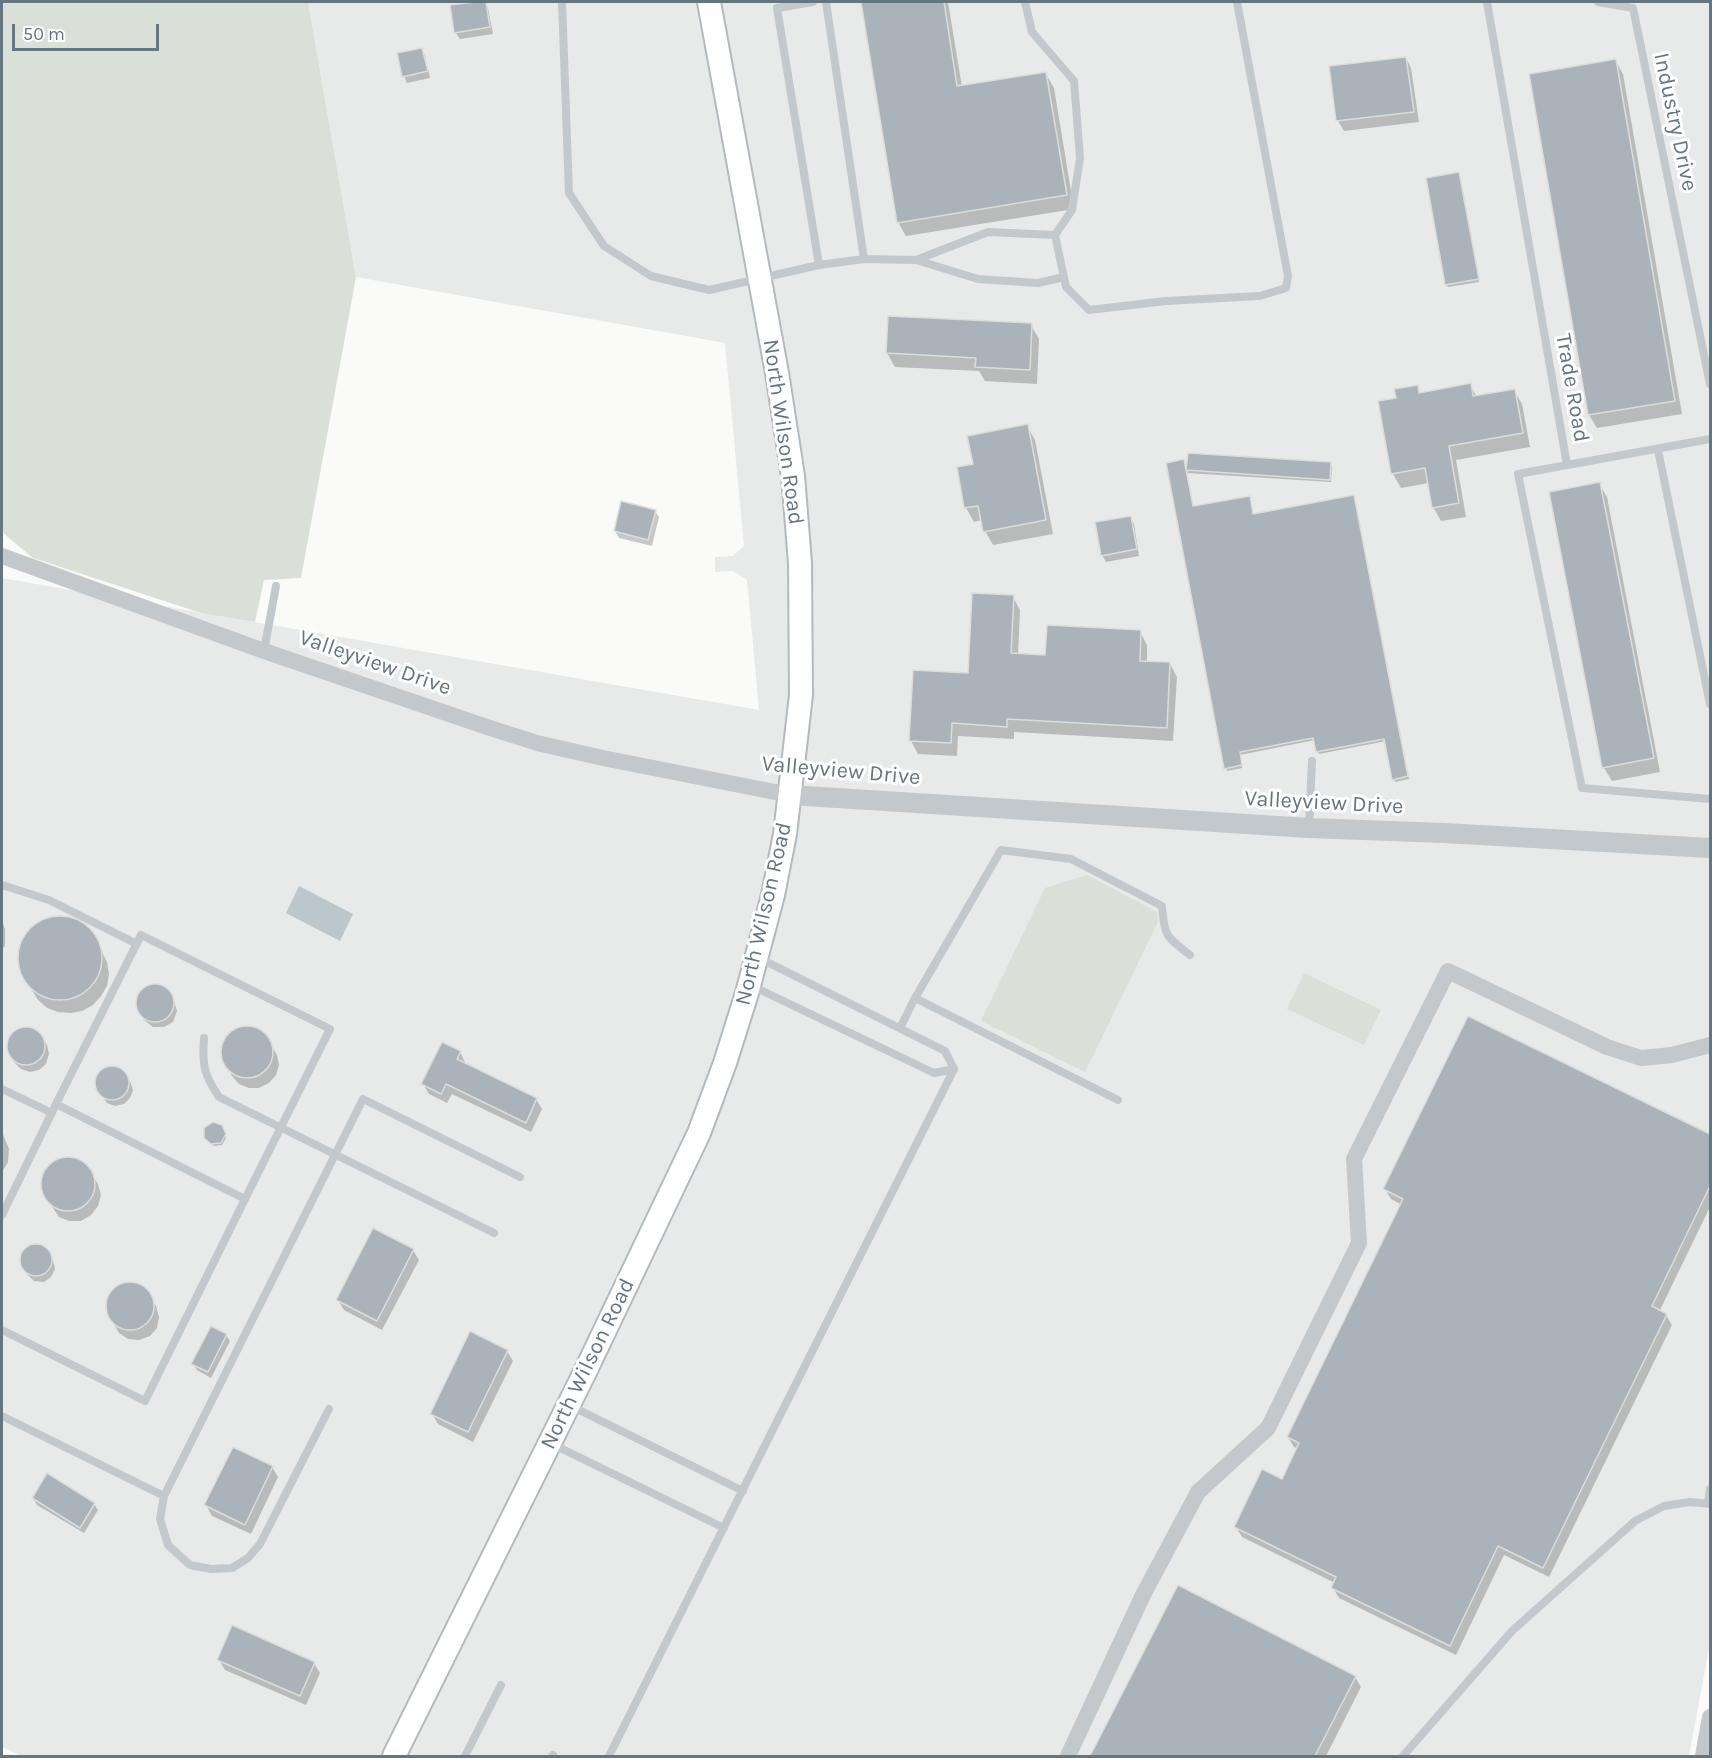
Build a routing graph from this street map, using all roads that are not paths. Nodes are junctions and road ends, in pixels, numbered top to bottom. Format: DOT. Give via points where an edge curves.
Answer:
graph roads {
  1 [pos="562,2"];
  2 [pos="709,2"];
  3 [pos="813,2"];
  4 [pos="826,2"];
  5 [pos="1025,2"];
  6 [pos="1237,2"];
  7 [pos="1487,2"];
  8 [pos="1598,2"];
  9 [pos="776,5"];
  10 [pos="1055,235"];
  11 [pos="864,259"];
  12 [pos="916,260"];
  13 [pos="819,265"];
  14 [pos="1064,277"];
  15 [pos="760,279"];
  16 [pos="1710,384"];
  17 [pos="1710,439"];
  18 [pos="1658,450"];
  19 [pos="1567,465"];
  20 [pos="2,556"];
  21 [pos="276,586"];
  22 [pos="264,651"];
  23 [pos="1710,704"];
  24 [pos="1312,761"];
  25 [pos="790,795"];
  26 [pos="1710,799"];
  27 [pos="1309,828"];
  28 [pos="1710,848"];
  29 [pos="2,885"];
  30 [pos="137,944"];
  31 [pos="1190,955"];
  32 [pos="757,957"];
  33 [pos="750,985"];
  34 [pos="915,998"];
  35 [pos="900,1028"];
  36 [pos="204,1038"];
  37 [pos="1710,1045"];
  38 [pos="954,1069"];
  39 [pos="2,1089"];
  40 [pos="1118,1100"];
  41 [pos="56,1104"];
  42 [pos="52,1113"];
  43 [pos="281,1128"];
  44 [pos="335,1154"];
  45 [pos="520,1177"];
  46 [pos="245,1199"];
  47 [pos="2,1215"];
  48 [pos="494,1233"];
  49 [pos="2,1330"];
  50 [pos="569,1405"];
  51 [pos="329,1409"];
  52 [pos="2,1416"];
  53 [pos="550,1442"];
  54 [pos="1710,1489"];
  55 [pos="743,1491"];
  56 [pos="164,1496"];
  57 [pos="1709,1503"];
  58 [pos="724,1528"];
  59 [pos="501,1685"];
  60 [pos="1710,1717"];
  61 [pos="394,1756"];
  62 [pos="465,1756"];
  63 [pos="609,1756"];
  64 [pos="1068,1756"];
  65 [pos="1403,1756"];
  66 [pos="1703,1756"];
  1 -- 15 [label="lane" via="569,193 604,246 651,276 709,290"];
  2 -- 15 [label="main road, North Wilson Road"];
  3 -- 9 [label="lane"];
  4 -- 11 [label="lane"];
  5 -- 10 [label="lane" via="1032,32 1074,81 1080,158 1071,210"];
  6 -- 14 [label="lane" via="1288,276 1286,288 1260,296 1089,310 1066,287"];
  7 -- 19 [label="lane, Trade Road"];
  8 -- 16 [label="lane, Industry Drive" via="1633,8"];
  9 -- 13 [label="lane"];
  10 -- 12 [label="lane" via="988,232"];
  10 -- 14 [label="lane"];
  11 -- 12 [label="lane"];
  11 -- 13 [label="lane"];
  12 -- 14 [label="lane" via="978,279 1038,283"];
  13 -- 15 [label="lane"];
  15 -- 25 [label="main road, North Wilson Road" via="793,477 800,563 801,695"];
  17 -- 18 [label="lane"];
  18 -- 19 [label="lane"];
  18 -- 23 [label="lane"];
  19 -- 26 [label="lane, Trade Road" via="1518,474 1582,788"];
  20 -- 22 [label="street, Valleyview Drive"];
  21 -- 22 [label="lane"];
  22 -- 25 [label="street, Valleyview Drive" via="537,743"];
  24 -- 27 [label="lane"];
  25 -- 27 [label="street, Valleyview Drive"];
  25 -- 32 [label="main road, North Wilson Road" via="773,895"];
  27 -- 28 [label="street, Valleyview Drive"];
  29 -- 30 [label="lane" via="49,900"];
  30 -- 41 [label="lane"];
  30 -- 43 [label="lane" via="141,935 330,1029"];
  31 -- 34 [label="lane" via="1168,938 1162,906 1071,859 1001,850"];
  32 -- 33 [label="main road, North Wilson Road"];
  32 -- 35 [label="lane"];
  33 -- 38 [label="lane" via="934,1073"];
  33 -- 50 [label="main road, North Wilson Road" via="699,1133"];
  34 -- 35 [label="lane"];
  34 -- 40 [label="lane"];
  35 -- 38 [label="lane" via="945,1051"];
  36 -- 43 [label="lane" via="202,1059 208,1081 219,1097"];
  37 -- 64 [label="street" via="1641,1058 1607,1047 1448,971 1354,1159 1359,1243 1269,1428 1198,1492 1143,1595"];
  38 -- 55 [label="lane"];
  39 -- 42 [label="lane"];
  41 -- 42 [label="lane"];
  41 -- 46 [label="lane"];
  42 -- 47 [label="lane"];
  43 -- 44 [label="lane"];
  43 -- 46 [label="lane"];
  44 -- 45 [label="lane" via="363,1099"];
  44 -- 48 [label="lane"];
  44 -- 56 [label="lane"];
  46 -- 49 [label="lane" via="145,1401"];
  50 -- 53 [label="main road, North Wilson Road"];
  50 -- 55 [label="lane"];
  51 -- 56 [label="lane" via="260,1544 232,1568 190,1565 168,1545 160,1519"];
  52 -- 56 [label="lane"];
  53 -- 58 [label="lane"];
  53 -- 61 [label="main road, North Wilson Road"];
  54 -- 57 [label="lane"];
  55 -- 58 [label="lane"];
  57 -- 65 [label="lane" via="1664,1506 1635,1521 1512,1631"];
  58 -- 63 [label="lane"];
  59 -- 62 [label="lane"];
  60 -- 66 [label="street"];
}
